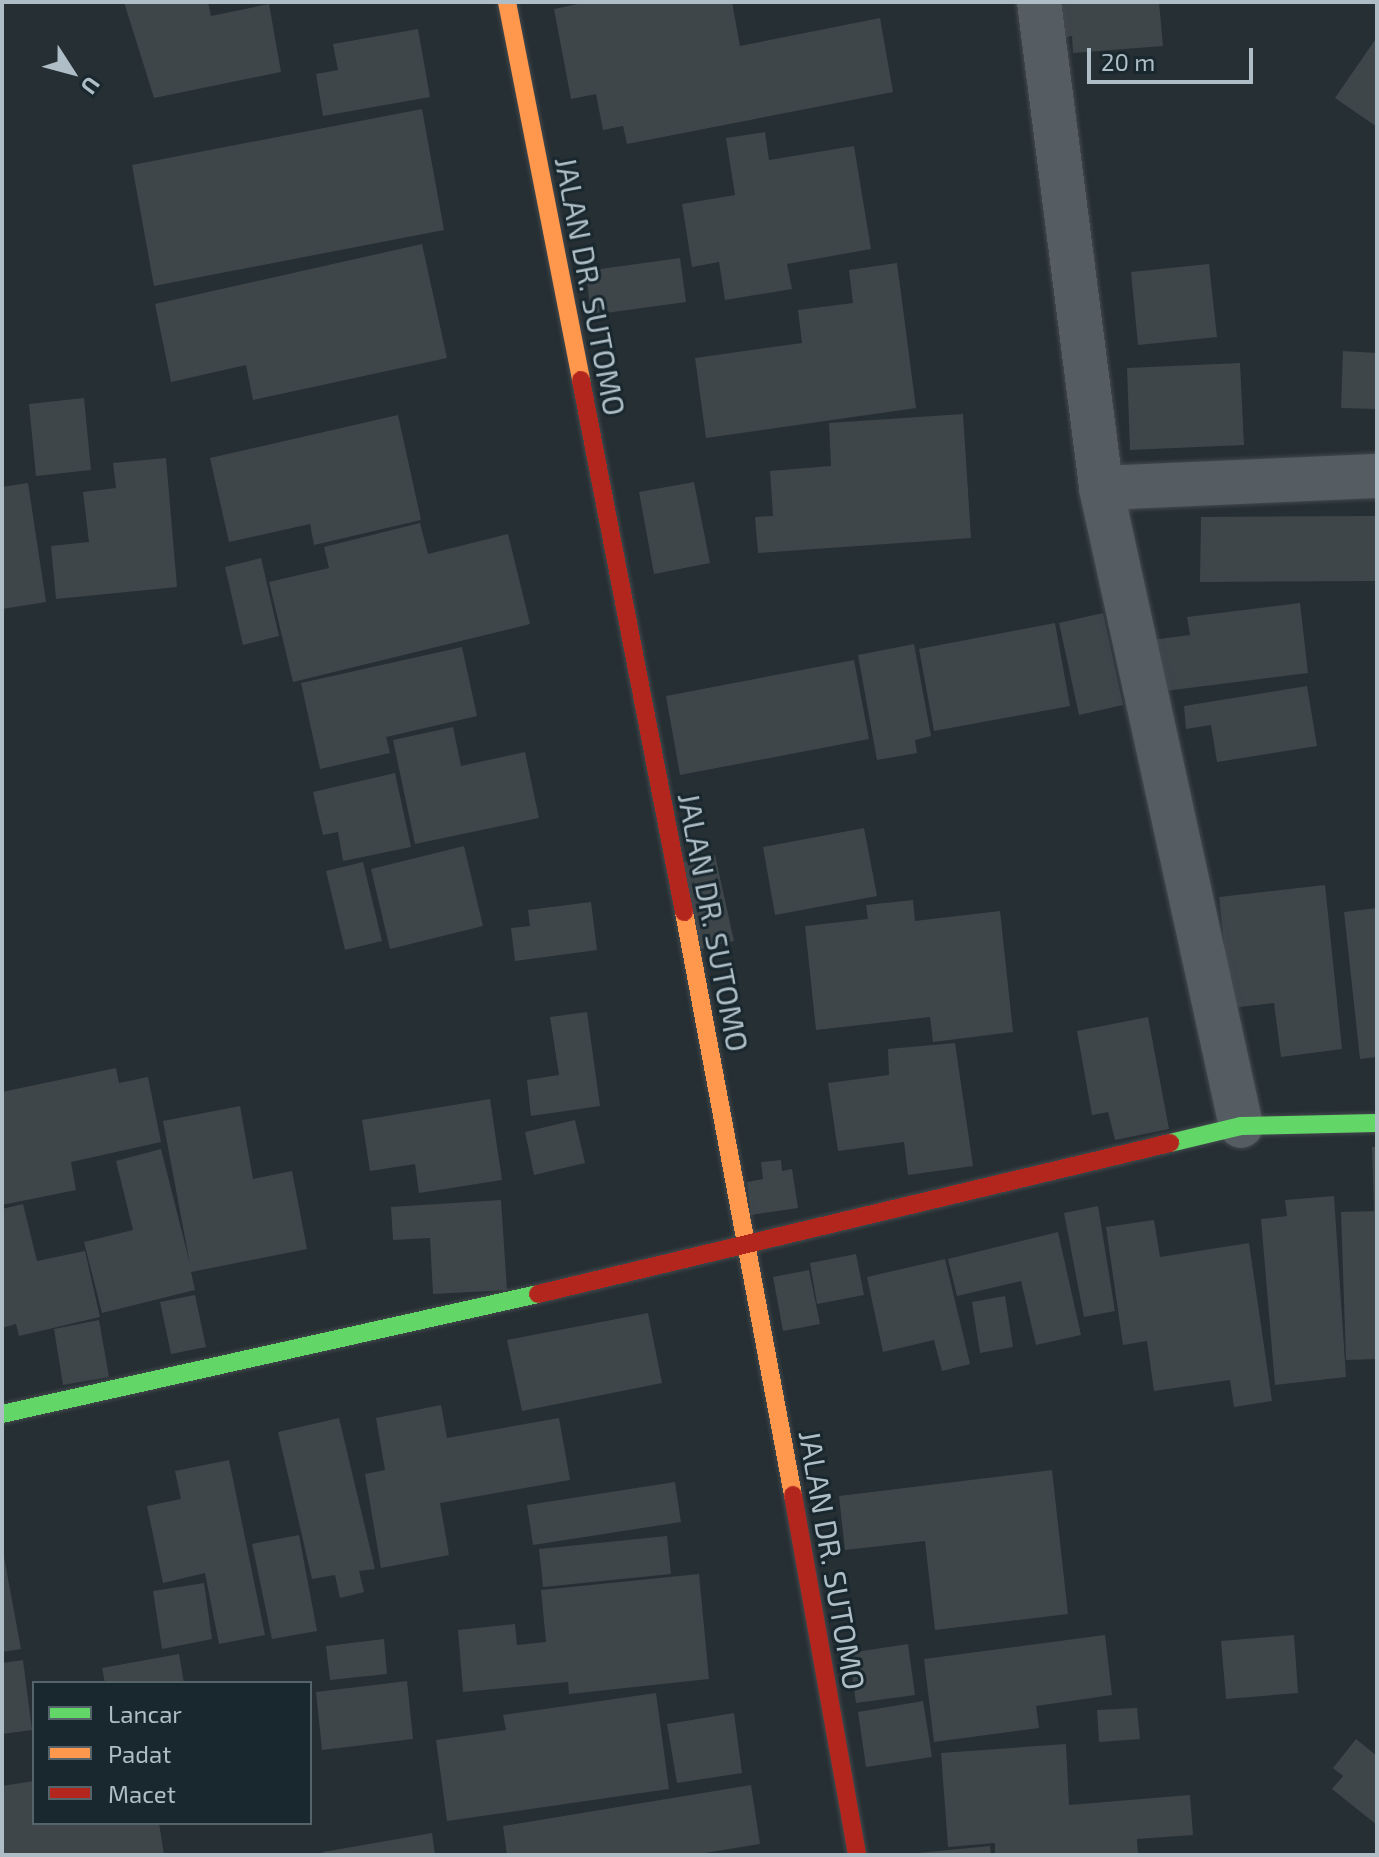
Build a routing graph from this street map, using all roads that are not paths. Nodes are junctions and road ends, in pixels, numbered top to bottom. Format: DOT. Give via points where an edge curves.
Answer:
graph roads {
  1 [pos="507,2"];
  2 [pos="1039,2"];
  3 [pos="1377,476"];
  4 [pos="1101,488"];
  5 [pos="1377,1123"];
  6 [pos="1241,1126"];
  7 [pos="749,1246"];
  8 [pos="2,1414"];
  9 [pos="857,1855"];
  1 -- 7 [label="street, JALAN DR. SUTOMO"];
  2 -- 4 [label="street"];
  3 -- 4 [label="street"];
  4 -- 6 [label="street"];
  5 -- 6 [label="street"];
  6 -- 7 [label="street"];
  7 -- 8 [label="street"];
  7 -- 9 [label="street, JALAN DR. SUTOMO"];
}
